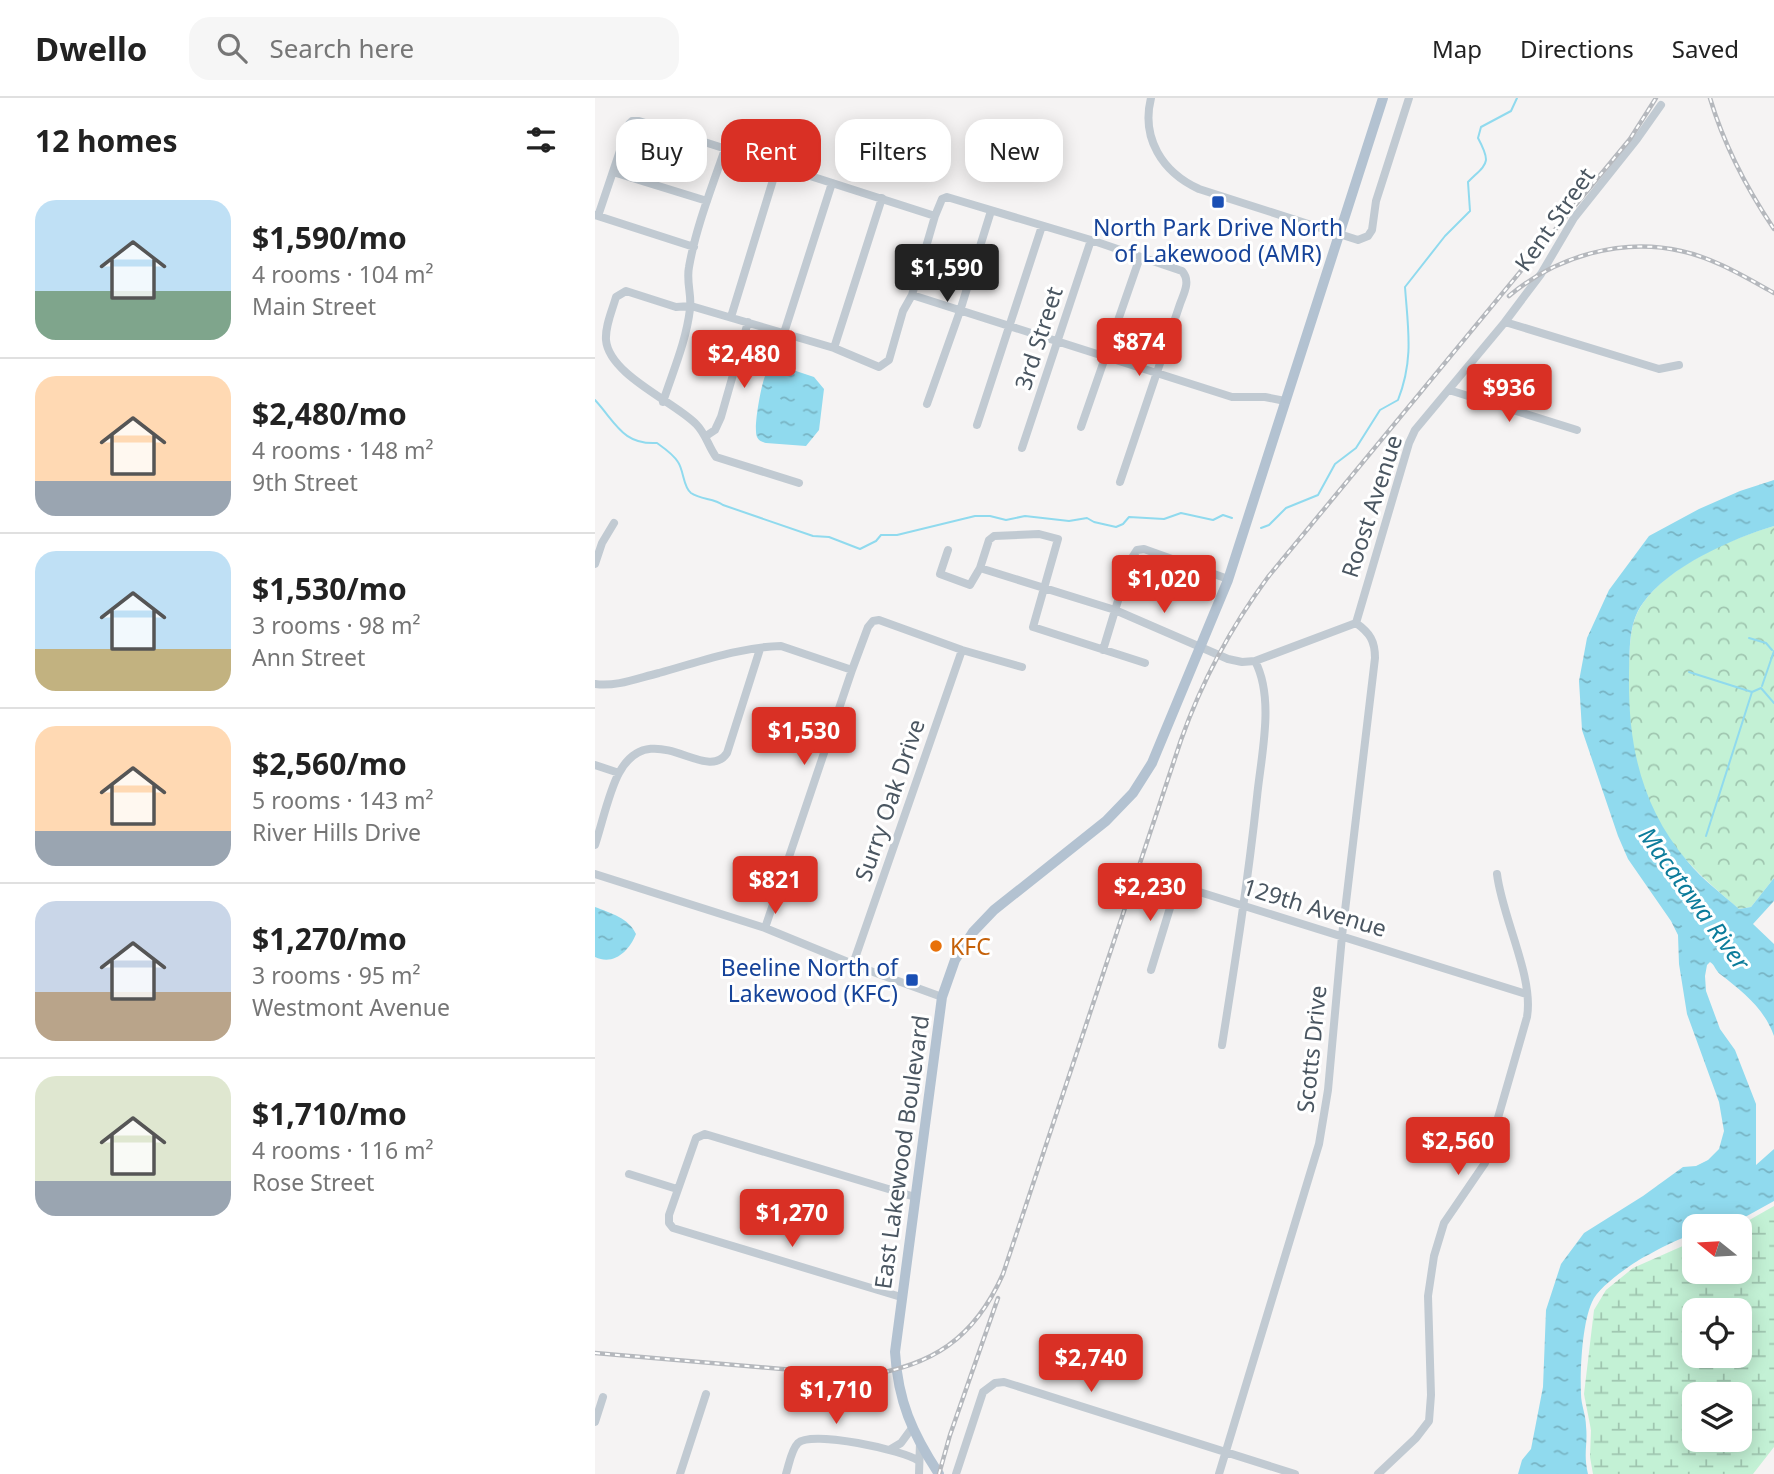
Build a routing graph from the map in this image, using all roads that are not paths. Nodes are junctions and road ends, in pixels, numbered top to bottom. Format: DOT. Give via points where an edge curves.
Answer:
graph roads {
  1 [pos="1151,98"];
  2 [pos="1383,98"];
  3 [pos="1409,98"];
  4 [pos="1661,105"];
  5 [pos="721,148"];
  6 [pos="721,161"];
  7 [pos="613,172"];
  8 [pos="821,180"];
  9 [pos="772,182"];
  10 [pos="832,183"];
  11 [pos="882,198"];
  12 [pos="707,201"];
  13 [pos="991,211"];
  14 [pos="596,216"];
  15 [pos="935,216"];
  16 [pos="1042,226"];
  17 [pos="1339,234"];
  18 [pos="1091,240"];
  19 [pos="694,247"];
  20 [pos="1140,257"];
  21 [pos="912,295"];
  22 [pos="691,306"];
  23 [pos="960,311"];
  24 [pos="731,317"];
  25 [pos="748,322"];
  26 [pos="1505,322"];
  27 [pos="1010,326"];
  28 [pos="784,333"];
  29 [pos="1058,341"];
  30 [pos="834,348"];
  31 [pos="1107,358"];
  32 [pos="1679,365"];
  33 [pos="1156,373"];
  34 [pos="1449,390"];
  35 [pos="1285,401"];
  36 [pos="663,402"];
  37 [pos="927,404"];
  38 [pos="977,425"];
  39 [pos="1081,427"];
  40 [pos="1577,429"];
  41 [pos="706,436"];
  42 [pos="1022,448"];
  43 [pos="1120,482"];
  44 [pos="799,483"];
  45 [pos="614,523"];
  46 [pos="948,551"];
  47 [pos="595,564"];
  48 [pos="980,568"];
  49 [pos="1228,579"];
  50 [pos="1045,587"];
  51 [pos="1115,610"];
  52 [pos="1356,623"];
  53 [pos="1201,647"];
  54 [pos="760,649"];
  55 [pos="962,650"];
  56 [pos="1103,650"];
  57 [pos="1255,661"];
  58 [pos="1145,663"];
  59 [pos="1022,667"];
  60 [pos="852,670"];
  61 [pos="595,684"];
  62 [pos="595,765"];
  63 [pos="619,773"];
  64 [pos="595,845"];
  65 [pos="595,874"];
  66 [pos="1497,874"];
  67 [pos="1245,906"];
  68 [pos="765,928"];
  69 [pos="1342,936"];
  70 [pos="853,964"];
  71 [pos="1151,970"];
  72 [pos="1526,994"];
  73 [pos="942,997"];
  74 [pos="1222,1045"];
  75 [pos="629,1174"];
  76 [pos="677,1189"];
  77 [pos="915,1196"];
  78 [pos="901,1297"];
  79 [pos="706,1394"];
  80 [pos="603,1397"];
  81 [pos="595,1422"];
  82 [pos="912,1429"];
  83 [pos="922,1447"];
  84 [pos="891,1449"];
  85 [pos="1227,1452"];
  86 [pos="919,1461"];
  87 [pos="935,1471"];
  88 [pos="680,1474"];
  89 [pos="786,1474"];
  90 [pos="919,1474"];
  91 [pos="956,1474"];
  92 [pos="1219,1474"];
  93 [pos="1295,1474"];
  94 [pos="1378,1474"];
  1 -- 17 [label="street" via="1149,133 1160,158 1177,176 1199,189"];
  2 -- 17 [label="main road, East Lakewood Boulevard"];
  3 -- 17 [label="street" via="1376,201 1372,230 1358,240"];
  4 -- 26 [label="street, Kent Street" via="1574,218"];
  5 -- 7 [label="street" via="632,121"];
  6 -- 12 [label="street"];
  7 -- 12 [label="street"];
  7 -- 14 [label="street"];
  8 -- 10 [label="street"];
  9 -- 24 [label="street"];
  10 -- 11 [label="street"];
  10 -- 28 [label="street"];
  11 -- 15 [label="street"];
  11 -- 30 [label="street"];
  12 -- 19 [label="street"];
  13 -- 15 [label="street" via="947,197"];
  13 -- 16 [label="street"];
  13 -- 23 [label="street"];
  14 -- 19 [label="street"];
  15 -- 21 [label="street"];
  16 -- 18 [label="street"];
  16 -- 27 [label="street"];
  17 -- 35 [label="main road, East Lakewood Boulevard"];
  18 -- 20 [label="street"];
  18 -- 29 [label="street, 3rd Street"];
  19 -- 22 [label="street" via="687,279"];
  20 -- 31 [label="street"];
  20 -- 33 [label="street" via="1182,271 1187,280"];
  21 -- 23 [label="street"];
  21 -- 30 [label="street" via="885,364 879,367"];
  22 -- 24 [label="street"];
  22 -- 36 [label="street" via="681,353"];
  22 -- 36 [label="street" via="676,307 626,291 616,297 606,330 606,345 630,376"];
  23 -- 27 [label="street"];
  23 -- 37 [label="street"];
  24 -- 25 [label="street"];
  25 -- 28 [label="street"];
  25 -- 41 [label="street" via="721,417"];
  26 -- 32 [label="street" via="1659,369"];
  26 -- 34 [label="street, Roost Avenue"];
  27 -- 29 [label="street"];
  27 -- 38 [label="street"];
  28 -- 30 [label="street"];
  29 -- 31 [label="street"];
  29 -- 42 [label="street, 3rd Street"];
  31 -- 33 [label="street"];
  31 -- 39 [label="street"];
  33 -- 35 [label="street" via="1232,397"];
  33 -- 43 [label="street"];
  34 -- 40 [label="street"];
  34 -- 52 [label="street, Roost Avenue" via="1409,443"];
  35 -- 49 [label="main road, East Lakewood Boulevard"];
  36 -- 41 [label="street"];
  41 -- 44 [label="street" via="722,460"];
  45 -- 47 [label="street"];
  46 -- 48 [label="street" via="940,574 970,584"];
  48 -- 50 [label="street"];
  48 -- 50 [label="street" via="994,536 1039,534 1058,539"];
  49 -- 51 [label="street" via="1144,548 1129,561"];
  49 -- 53 [label="main road, East Lakewood Boulevard"];
  50 -- 51 [label="street"];
  50 -- 56 [label="street" via="1033,627"];
  51 -- 53 [label="street"];
  51 -- 56 [label="street"];
  52 -- 57 [label="street"];
  52 -- 69 [label="street, Scotts Drive" via="1375,643 1375,658"];
  53 -- 57 [label="street" via="1229,659"];
  53 -- 73 [label="main road, East Lakewood Boulevard" via="1151,763 1133,793 1107,821 994,910 973,932 955,960"];
  54 -- 60 [label="street" via="781,646"];
  54 -- 61 [label="street" via="740,650 619,684"];
  54 -- 63 [label="street" via="723,760 713,763 656,747 630,759"];
  55 -- 59 [label="street"];
  55 -- 60 [label="street" via="873,621"];
  55 -- 70 [label="street, Surry Oak Drive"];
  56 -- 58 [label="street"];
  57 -- 67 [label="street" via="1266,699"];
  60 -- 68 [label="street"];
  62 -- 63 [label="street"];
  63 -- 64 [label="street"];
  65 -- 68 [label="street"];
  66 -- 72 [label="street"];
  67 -- 69 [label="street, 129th Avenue"];
  67 -- 71 [label="street, 129th Avenue" via="1177,885"];
  67 -- 74 [label="street"];
  68 -- 70 [label="street"];
  69 -- 72 [label="street, 129th Avenue"];
  69 -- 85 [label="street, Scotts Drive" via="1319,1144"];
  70 -- 73 [label="street"];
  72 -- 94 [label="street" via="1527,1017 1492,1144 1485,1163 1444,1223 1434,1256 1428,1296 1429,1421"];
  73 -- 77 [label="main road, East Lakewood Boulevard"];
  75 -- 76 [label="street"];
  76 -- 77 [label="street" via="696,1138 705,1134"];
  76 -- 78 [label="street" via="669,1215 673,1228"];
  77 -- 78 [label="main road, East Lakewood Boulevard"];
  78 -- 82 [label="main road, East Lakewood Boulevard" via="896,1371"];
  79 -- 88 [label="street"];
  80 -- 81 [label="street"];
  82 -- 83 [label="main road, East Lakewood Boulevard"];
  82 -- 84 [label="street"];
  83 -- 86 [label="street"];
  83 -- 87 [label="main road, East Lakewood Boulevard"];
  84 -- 86 [label="street"];
  84 -- 89 [label="street" via="811,1437 795,1447"];
  85 -- 91 [label="street" via="1004,1382 983,1392"];
  85 -- 92 [label="street, Scotts Drive"];
  85 -- 93 [label="street"];
  86 -- 90 [label="street"];
}
